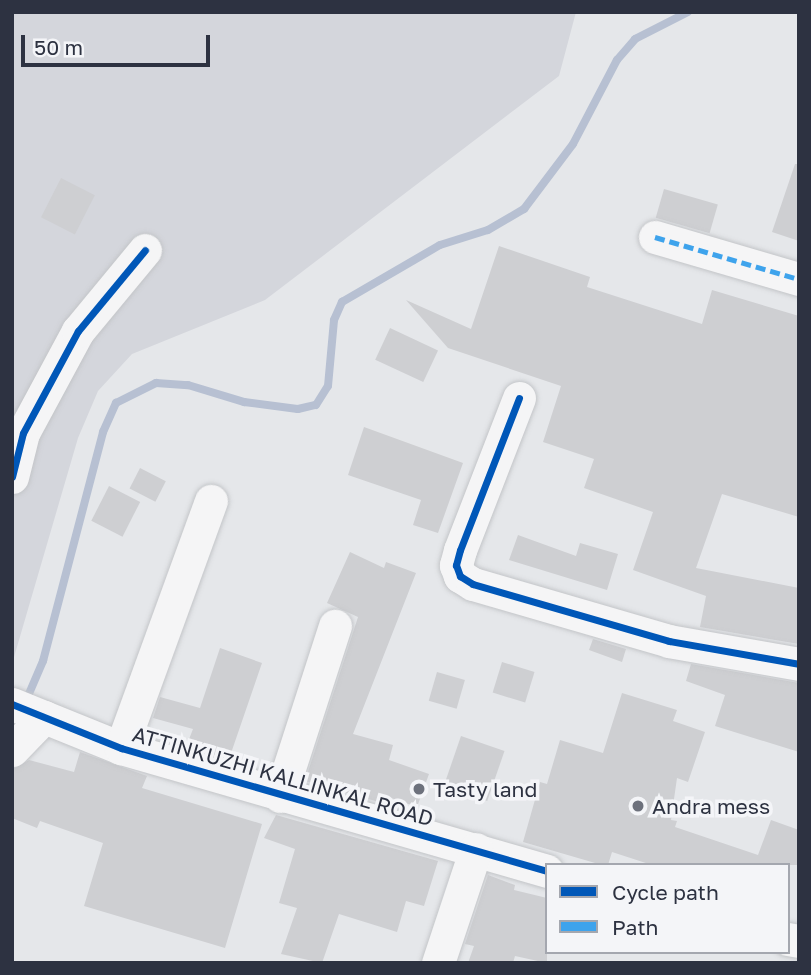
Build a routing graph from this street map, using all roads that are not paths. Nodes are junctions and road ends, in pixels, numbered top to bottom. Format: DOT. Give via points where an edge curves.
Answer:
graph roads {
  1 [pos="654,237"];
  2 [pos="145,250"];
  3 [pos="697,272"];
  4 [pos="799,279"];
  5 [pos="799,302"];
  6 [pos="519,398"];
  7 [pos="12,477"];
  8 [pos="211,501"];
  9 [pos="335,626"];
  10 [pos="799,664"];
  11 [pos="27,710"];
  12 [pos="121,748"];
  13 [pos="12,750"];
  14 [pos="280,796"];
  15 [pos="476,849"];
  16 [pos="545,870"];
  17 [pos="438,963"];
  1 -- 4 [label="street"];
  2 -- 7 [label="street" via="78,331 23,433"];
  3 -- 5 [label="street"];
  6 -- 10 [label="street" via="460,551 456,565 460,576 473,584 669,641"];
  8 -- 12 [label="street"];
  9 -- 14 [label="street"];
  11 -- 12 [label="street, ATTINKUZHI KALLINKAL ROAD"];
  11 -- 13 [label="street"];
  12 -- 14 [label="street, ATTINKUZHI KALLINKAL ROAD"];
  14 -- 15 [label="street, ATTINKUZHI KALLINKAL ROAD"];
  15 -- 16 [label="street, ATTINKUZHI KALLINKAL ROAD"];
  15 -- 17 [label="street"];
}
